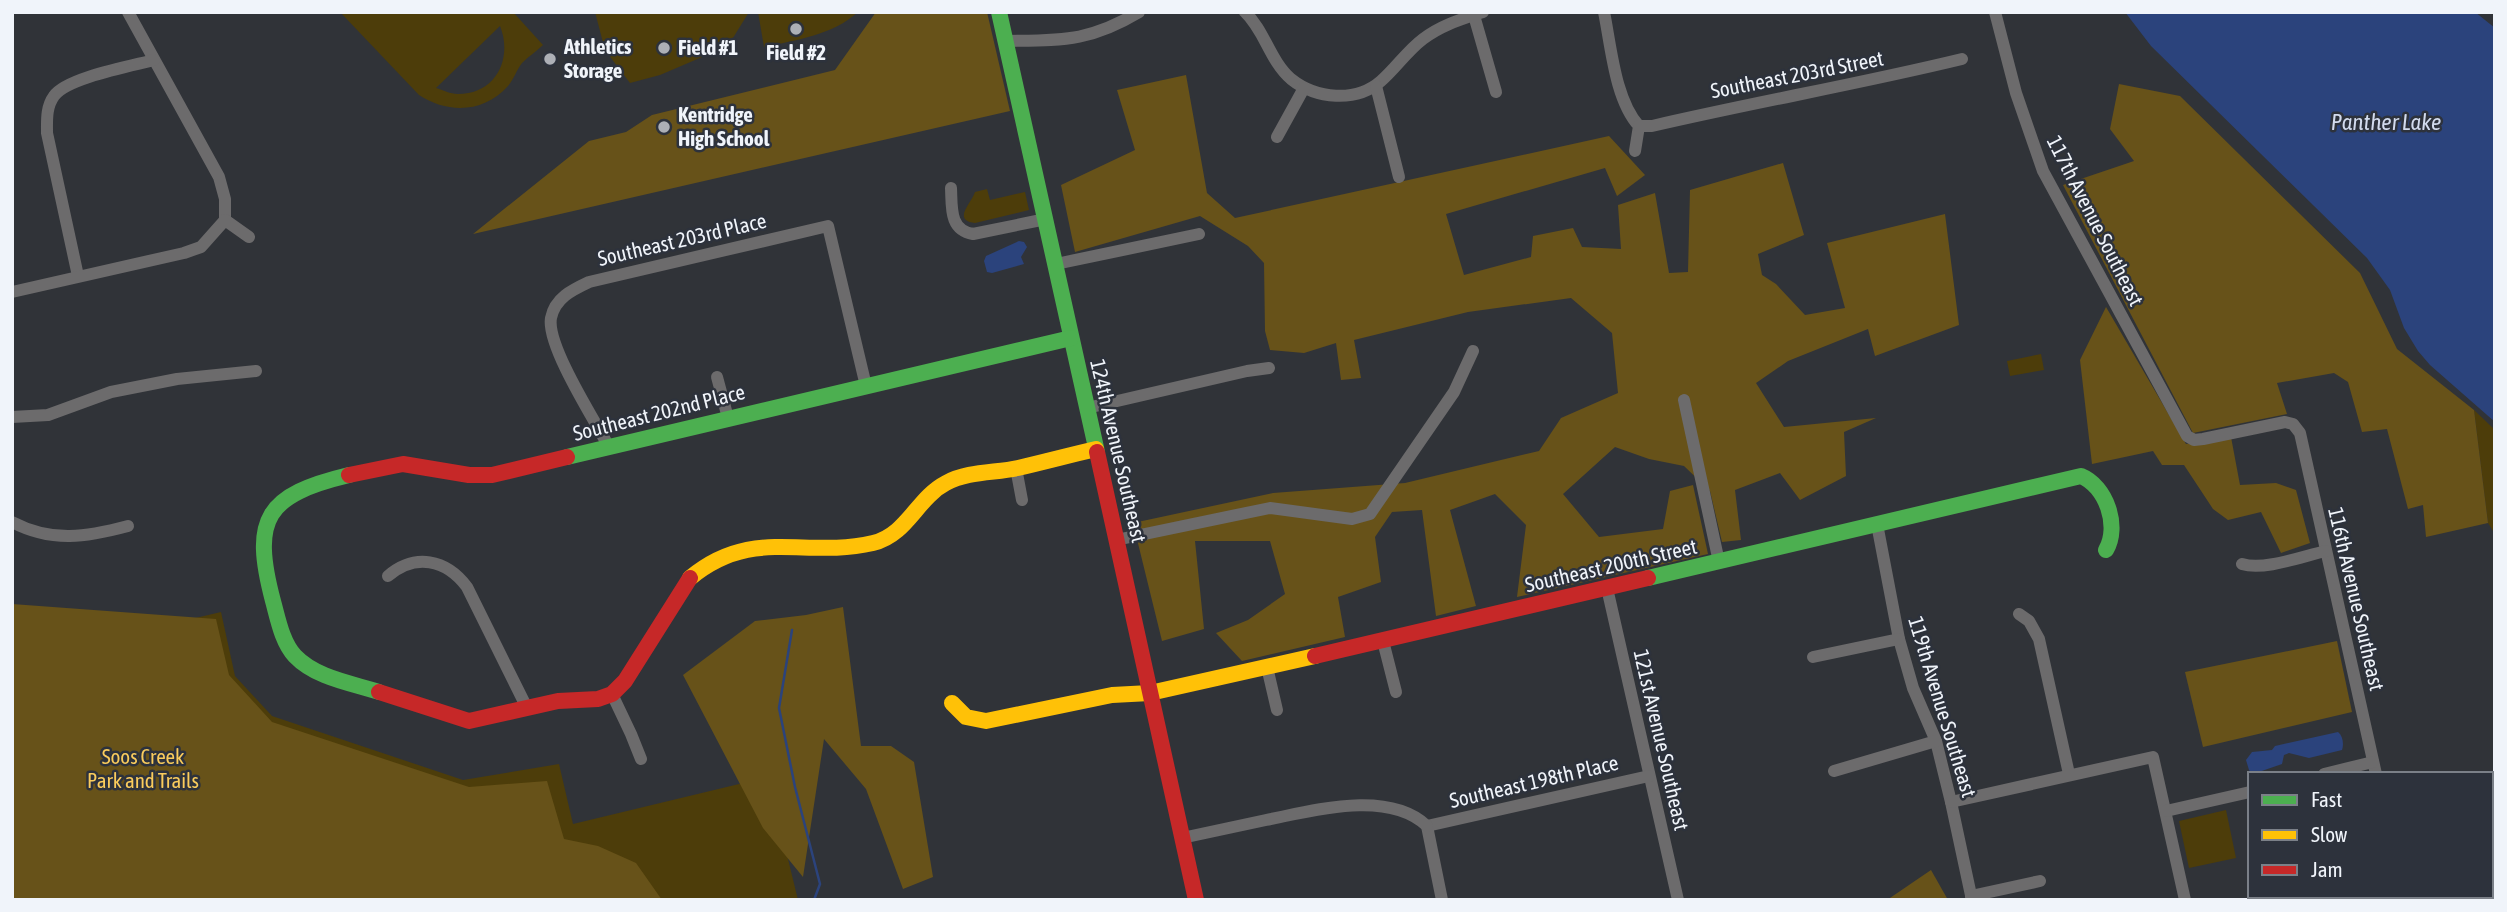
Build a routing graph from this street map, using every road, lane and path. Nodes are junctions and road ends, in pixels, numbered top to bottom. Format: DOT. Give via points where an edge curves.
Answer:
graph roads {
  1 [pos="128,12"];
  2 [pos="999,12"];
  3 [pos="1139,12"];
  4 [pos="1604,12"];
  5 [pos="1995,12"];
  6 [pos="1476,13"];
  7 [pos="1252,15"];
  8 [pos="1006,41"];
  9 [pos="1962,59"];
  10 [pos="154,60"];
  11 [pos="1376,86"];
  12 [pos="1304,88"];
  13 [pos="1496,92"];
  14 [pos="1639,126"];
  15 [pos="1277,137"];
  16 [pos="1634,151"];
  17 [pos="1399,177"];
  18 [pos="951,188"];
  19 [pos="1045,219"];
  20 [pos="225,220"];
  21 [pos="1199,234"];
  22 [pos="248,237"];
  23 [pos="1056,264"];
  24 [pos="78,276"];
  25 [pos="12,292"];
  26 [pos="1071,338"];
  27 [pos="1473,351"];
  28 [pos="1269,368"];
  29 [pos="256,372"];
  30 [pos="717,377"];
  31 [pos="866,386"];
  32 [pos="1684,400"];
  33 [pos="1087,408"];
  34 [pos="12,417"];
  35 [pos="728,418"];
  36 [pos="2300,433"];
  37 [pos="609,447"];
  38 [pos="1096,449"];
  39 [pos="1016,468"];
  40 [pos="1022,500"];
  41 [pos="12,522"];
  42 [pos="1877,524"];
  43 [pos="128,526"];
  44 [pos="1116,540"];
  45 [pos="2106,550"];
  46 [pos="2326,551"];
  47 [pos="1719,562"];
  48 [pos="2242,564"];
  49 [pos="388,576"];
  50 [pos="1607,588"];
  51 [pos="2019,614"];
  52 [pos="1899,639"];
  53 [pos="1383,641"];
  54 [pos="1813,657"];
  55 [pos="1266,667"];
  56 [pos="1396,692"];
  57 [pos="1150,693"];
  58 [pos="612,694"];
  59 [pos="952,704"];
  60 [pos="527,708"];
  61 [pos="1277,710"];
  62 [pos="1936,741"];
  63 [pos="640,760"];
  64 [pos="2374,768"];
  65 [pos="1835,771"];
  66 [pos="2341,772"];
  67 [pos="2069,774"];
  68 [pos="1649,776"];
  69 [pos="2248,792"];
  70 [pos="1951,802"];
  71 [pos="2166,811"];
  72 [pos="1427,826"];
  73 [pos="1182,838"];
  74 [pos="2040,881"];
  75 [pos="1971,898"];
  76 [pos="1196,900"];
  77 [pos="1442,900"];
  78 [pos="1678,900"];
  79 [pos="2185,900"];
  1 -- 10 [label="street"];
  2 -- 8 [label="street, 124th Avenue Southeast"];
  3 -- 8 [label="street" via="1099,33 1075,39"];
  4 -- 14 [label="street" via="1622,96"];
  5 -- 36 [label="street, 117th Avenue Southeast" via="2043,171 2187,436 2203,439 2285,422"];
  6 -- 11 [label="street" via="1423,39"];
  6 -- 13 [label="street"];
  7 -- 12 [label="street" via="1279,65"];
  8 -- 19 [label="street, 124th Avenue Southeast"];
  9 -- 14 [label="street, Southeast 203rd Street"];
  10 -- 20 [label="street" via="219,177"];
  10 -- 24 [label="street" via="67,84 52,98 47,133"];
  11 -- 12 [label="street" via="1334,96"];
  11 -- 17 [label="street"];
  12 -- 15 [label="street"];
  14 -- 16 [label="street"];
  18 -- 19 [label="street" via="952,214 964,232"];
  19 -- 23 [label="street, 124th Avenue Southeast"];
  20 -- 22 [label="street"];
  20 -- 24 [label="street" via="201,247"];
  21 -- 23 [label="street"];
  23 -- 26 [label="street, 124th Avenue Southeast"];
  24 -- 25 [label="street"];
  26 -- 31 [label="street, Southeast 202nd Place"];
  26 -- 33 [label="street, 124th Avenue Southeast"];
  27 -- 44 [label="street" via="1454,392 1370,514 1352,519 1270,508"];
  28 -- 33 [label="street"];
  29 -- 34 [label="street" via="177,379 111,392 48,415"];
  30 -- 35 [label="street"];
  31 -- 35 [label="street, Southeast 202nd Place"];
  31 -- 37 [label="street, Southeast 203rd Place" via="828,226 589,282 561,299 551,319 553,339"];
  32 -- 47 [label="street"];
  33 -- 38 [label="street, 124th Avenue Southeast"];
  35 -- 37 [label="street, Southeast 202nd Place"];
  36 -- 46 [label="street, 116th Avenue Southeast"];
  37 -- 60 [label="street, Southeast 202nd Place" via="479,476 403,464 305,487 281,502 267,521 264,563 282,635 306,665 456,719 469,721"];
  38 -- 39 [label="street"];
  38 -- 44 [label="street, 124th Avenue Southeast"];
  39 -- 40 [label="street"];
  39 -- 58 [label="street" via="946,483 925,499 896,533 876,543 760,548 717,558 689,579 625,681"];
  41 -- 43 [label="street" via="53,536 90,536"];
  42 -- 45 [label="street, Southeast 200th Street" via="2081,476 2096,484 2103,497 2113,530"];
  42 -- 47 [label="street, Southeast 200th Street"];
  42 -- 52 [label="street, 119th Avenue Southeast"];
  44 -- 57 [label="street, 124th Avenue Southeast"];
  46 -- 48 [label="street" via="2254,567"];
  46 -- 64 [label="street, 116th Avenue Southeast"];
  47 -- 50 [label="street, Southeast 200th Street"];
  49 -- 60 [label="street" via="404,565 428,562 459,576"];
  50 -- 53 [label="street, Southeast 200th Street"];
  50 -- 68 [label="street, 121st Avenue Southeast"];
  51 -- 67 [label="street" via="2039,639"];
  52 -- 54 [label="street"];
  52 -- 62 [label="street, 119th Avenue Southeast" via="1913,688"];
  53 -- 55 [label="street, Southeast 200th Street"];
  53 -- 56 [label="street"];
  55 -- 57 [label="street, Southeast 200th Street"];
  55 -- 61 [label="street"];
  57 -- 59 [label="street, Southeast 200th Street" via="1112,695 986,720 966,717"];
  57 -- 73 [label="street, 124th Avenue Southeast"];
  58 -- 60 [label="street"];
  58 -- 63 [label="street"];
  62 -- 65 [label="street"];
  62 -- 70 [label="street, 119th Avenue Southeast"];
  64 -- 66 [label="street"];
  67 -- 70 [label="street"];
  67 -- 71 [label="street" via="2153,757"];
  68 -- 72 [label="street, Southeast 198th Place"];
  68 -- 78 [label="street, 121st Avenue Southeast"];
  69 -- 71 [label="street"];
  70 -- 75 [label="street, 119th Avenue Southeast"];
  71 -- 79 [label="street"];
  72 -- 73 [label="street" via="1396,810 1354,806"];
  72 -- 77 [label="street"];
  73 -- 76 [label="street, 124th Avenue Southeast"];
  74 -- 75 [label="street"];
}
